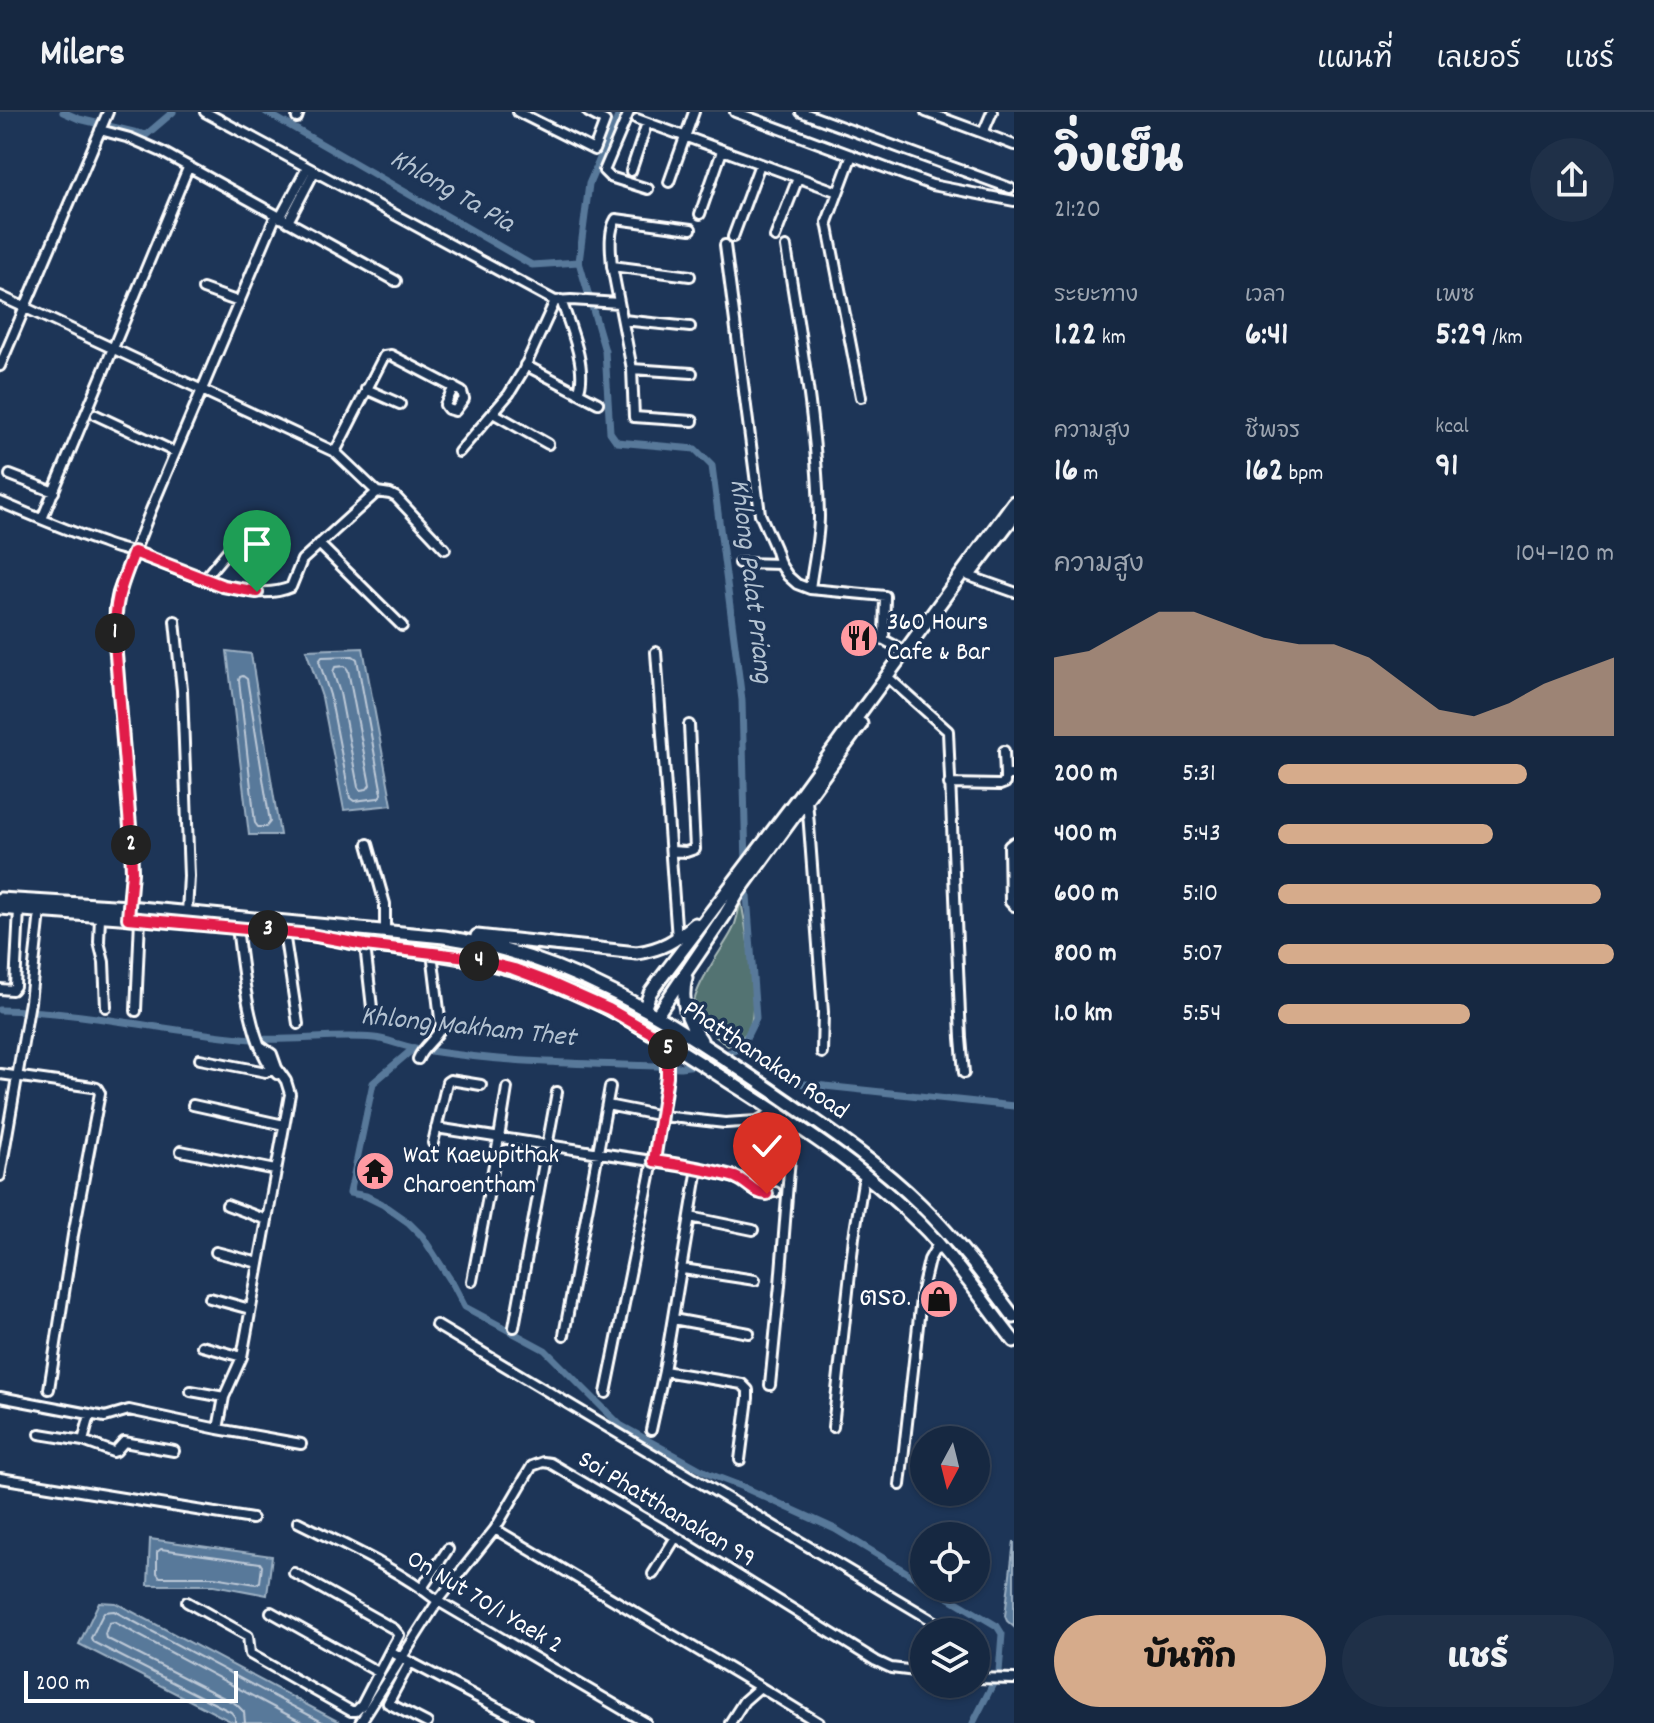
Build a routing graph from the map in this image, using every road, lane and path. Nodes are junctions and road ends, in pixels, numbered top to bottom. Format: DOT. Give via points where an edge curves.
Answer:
graph roads {
  1 [pos="108,112"];
  2 [pos="205,112"];
  3 [pos="518,112"];
  4 [pos="588,112"];
  5 [pos="629,112"];
  6 [pos="694,112"];
  7 [pos="735,112"];
  8 [pos="801,112"];
  9 [pos="926,112"];
  10 [pos="992,112"];
  11 [pos="637,119"];
  12 [pos="647,123"];
  13 [pos="101,128"];
  14 [pos="983,133"];
  15 [pos="685,136"];
  16 [pos="1014,145"];
  17 [pos="722,151"];
  18 [pos="852,155"];
  19 [pos="760,164"];
  20 [pos="188,168"];
  21 [pos="311,170"];
  22 [pos="631,171"];
  23 [pos="798,178"];
  24 [pos="669,182"];
  25 [pos="1010,188"];
  26 [pos="648,189"];
  27 [pos="838,192"];
  28 [pos="1014,201"];
  29 [pos="700,214"];
  30 [pos="281,218"];
  31 [pos="691,229"];
  32 [pos="733,237"];
  33 [pos="775,237"];
  34 [pos="725,245"];
  35 [pos="786,247"];
  36 [pos="612,266"];
  37 [pos="690,276"];
  38 [pos="396,281"];
  39 [pos="203,289"];
  40 [pos="0,296"];
  41 [pos="558,301"];
  42 [pos="239,302"];
  43 [pos="619,303"];
  44 [pos="25,308"];
  45 [pos="623,320"];
  46 [pos="690,327"];
  47 [pos="114,349"];
  48 [pos="0,366"];
  49 [pos="524,368"];
  50 [pos="632,369"];
  51 [pos="692,373"];
  52 [pos="454,387"];
  53 [pos="366,389"];
  54 [pos="202,390"];
  55 [pos="578,393"];
  56 [pos="861,397"];
  57 [pos="598,403"];
  58 [pos="400,404"];
  59 [pos="493,413"];
  60 [pos="96,415"];
  61 [pos="693,421"];
  62 [pos="548,444"];
  63 [pos="175,452"];
  64 [pos="335,452"];
  65 [pos="459,452"];
  66 [pos="10,475"];
  67 [pos="54,492"];
  68 [pos="377,492"];
  69 [pos="0,502"];
  70 [pos="1014,502"];
  71 [pos="1014,516"];
  72 [pos="42,519"];
  73 [pos="249,525"];
  74 [pos="319,544"];
  75 [pos="445,549"];
  76 [pos="134,552"];
  77 [pos="739,563"];
  78 [pos="780,564"];
  79 [pos="969,576"];
  80 [pos="204,579"];
  81 [pos="810,589"];
  82 [pos="1014,592"];
  83 [pos="175,621"];
  84 [pos="402,626"];
  85 [pos="656,652"];
  86 [pos="903,653"];
  87 [pos="891,680"];
  88 [pos="689,725"];
  89 [pos="1004,751"];
  90 [pos="1009,775"];
  91 [pos="949,784"];
  92 [pos="807,799"];
  93 [pos="1014,842"];
  94 [pos="368,844"];
  95 [pos="671,851"];
  96 [pos="760,854"];
  97 [pos="0,899"];
  98 [pos="1014,906"];
  99 [pos="0,908"];
  100 [pos="19,910"];
  101 [pos="40,912"];
  102 [pos="187,913"];
  103 [pos="708,914"];
  104 [pos="133,915"];
  105 [pos="100,916"];
  106 [pos="237,927"];
  107 [pos="385,931"];
  108 [pos="284,932"];
  109 [pos="444,937"];
  110 [pos="677,939"];
  111 [pos="365,945"];
  112 [pos="432,952"];
  113 [pos="688,969"];
  114 [pos="0,989"];
  115 [pos="106,1007"];
  116 [pos="372,1008"];
  117 [pos="136,1011"];
  118 [pos="650,1013"];
  119 [pos="628,1018"];
  120 [pos="298,1024"];
  121 [pos="667,1042"];
  122 [pos="709,1048"];
  123 [pos="822,1053"];
  124 [pos="200,1059"];
  125 [pos="418,1059"];
  126 [pos="275,1069"];
  127 [pos="964,1073"];
  128 [pos="0,1074"];
  129 [pos="18,1077"];
  130 [pos="481,1085"];
  131 [pos="610,1087"];
  132 [pos="507,1088"];
  133 [pos="557,1092"];
  134 [pos="193,1105"];
  135 [pos="607,1105"];
  136 [pos="775,1111"];
  137 [pos="662,1116"];
  138 [pos="284,1125"];
  139 [pos="796,1125"];
  140 [pos="436,1128"];
  141 [pos="499,1138"];
  142 [pos="433,1143"];
  143 [pos="548,1145"];
  144 [pos="181,1151"];
  145 [pos="599,1152"];
  146 [pos="654,1161"];
  147 [pos="698,1168"];
  148 [pos="275,1170"];
  149 [pos="0,1176"];
  150 [pos="867,1176"];
  151 [pos="775,1192"];
  152 [pos="227,1205"];
  153 [pos="690,1217"];
  154 [pos="267,1220"];
  155 [pos="753,1230"];
  156 [pos="938,1244"];
  157 [pos="216,1252"];
  158 [pos="259,1263"];
  159 [pos="683,1269"];
  160 [pos="755,1280"];
  161 [pos="472,1281"];
  162 [pos="210,1298"];
  163 [pos="250,1309"];
  164 [pos="1014,1317"];
  165 [pos="673,1319"];
  166 [pos="436,1325"];
  167 [pos="514,1327"];
  168 [pos="749,1333"];
  169 [pos="564,1335"];
  170 [pos="1014,1341"];
  171 [pos="202,1346"];
  172 [pos="242,1357"];
  173 [pos="664,1371"];
  174 [pos="770,1385"];
  175 [pos="49,1389"];
  176 [pos="191,1391"];
  177 [pos="606,1393"];
  178 [pos="0,1397"];
  179 [pos="224,1397"];
  180 [pos="90,1415"];
  181 [pos="833,1427"];
  182 [pos="218,1429"];
  183 [pos="651,1430"];
  184 [pos="40,1434"];
  185 [pos="83,1441"];
  186 [pos="301,1444"];
  187 [pos="174,1451"];
  188 [pos="740,1460"];
  189 [pos="0,1478"];
  190 [pos="900,1485"];
  191 [pos="252,1519"];
  192 [pos="298,1522"];
  193 [pos="495,1529"];
  194 [pos="676,1537"];
  195 [pos="448,1549"];
  196 [pos="294,1573"];
  197 [pos="653,1574"];
  198 [pos="422,1588"];
  199 [pos="438,1601"];
  200 [pos="187,1602"];
  201 [pos="271,1612"];
  202 [pos="928,1618"];
  203 [pos="390,1651"];
  204 [pos="406,1660"];
  205 [pos="910,1670"];
  206 [pos="378,1672"];
  207 [pos="990,1678"];
  208 [pos="1014,1679"];
  209 [pos="760,1687"];
  210 [pos="365,1721"];
  211 [pos="427,1723"];
  212 [pos="527,1723"];
  213 [pos="646,1723"];
  214 [pos="730,1723"];
  215 [pos="819,1723"];
  1 -- 13 [label="street"];
  2 -- 21 [label="street"];
  3 -- 4 [label="street" via="594,150 605,121"];
  5 -- 26 [label="street" via="604,171"];
  6 -- 15 [label="street"];
  7 -- 18 [label="street"];
  8 -- 25 [label="street"];
  9 -- 14 [label="street"];
  10 -- 14 [label="street"];
  11 -- 12 [label="street"];
  12 -- 15 [label="street"];
  12 -- 22 [label="street"];
  13 -- 20 [label="street"];
  13 -- 44 [label="street"];
  14 -- 16 [label="street"];
  15 -- 17 [label="street"];
  15 -- 24 [label="street"];
  17 -- 19 [label="street"];
  17 -- 29 [label="street"];
  18 -- 27 [label="street"];
  18 -- 28 [label="street" via="932,185"];
  19 -- 23 [label="street"];
  19 -- 32 [label="street"];
  20 -- 30 [label="street"];
  20 -- 47 [label="street"];
  21 -- 30 [label="street"];
  21 -- 41 [label="street"];
  23 -- 27 [label="street"];
  23 -- 33 [label="street"];
  27 -- 56 [label="street" via="827,230"];
  30 -- 38 [label="street"];
  30 -- 42 [label="street"];
  31 -- 36 [label="street" via="616,219"];
  34 -- 78 [label="street" via="760,514"];
  35 -- 81 [label="street" via="815,453 819,516"];
  36 -- 37 [label="street"];
  36 -- 43 [label="street"];
  39 -- 42 [label="street"];
  40 -- 44 [label="street"];
  41 -- 43 [label="street"];
  41 -- 49 [label="street"];
  41 -- 55 [label="street" via="582,374"];
  42 -- 54 [label="street"];
  43 -- 45 [label="street"];
  44 -- 47 [label="street"];
  44 -- 48 [label="street"];
  45 -- 46 [label="street"];
  45 -- 50 [label="street"];
  47 -- 54 [label="street"];
  47 -- 67 [label="street"];
  49 -- 55 [label="street"];
  49 -- 59 [label="street"];
  50 -- 51 [label="street"];
  50 -- 61 [label="street" via="634,417"];
  52 -- 53 [label="street" via="387,355"];
  53 -- 58 [label="street"];
  53 -- 64 [label="street"];
  54 -- 63 [label="street"];
  54 -- 64 [label="street"];
  55 -- 57 [label="street"];
  59 -- 62 [label="street"];
  59 -- 65 [label="street"];
  60 -- 63 [label="street"];
  63 -- 76 [label="street"];
  64 -- 68 [label="street"];
  66 -- 67 [label="street"];
  67 -- 72 [label="street"];
  68 -- 74 [label="street"];
  68 -- 75 [label="street" via="396,497"];
  69 -- 72 [label="street"];
  70 -- 86 [label="main road"];
  71 -- 79 [label="main road"];
  72 -- 76 [label="street"];
  73 -- 80 [label="street"];
  74 -- 80 [label="street" via="283,591 257,592"];
  74 -- 84 [label="street"];
  76 -- 80 [label="street"];
  76 -- 104 [label="street" via="118,593 114,622"];
  77 -- 78 [label="street"];
  78 -- 81 [label="street" via="792,580"];
  79 -- 82 [label="street"];
  79 -- 87 [label="main road"];
  81 -- 86 [label="street" via="885,596 884,640"];
  83 -- 102 [label="street" via="182,690"];
  85 -- 95 [label="street"];
  86 -- 96 [label="main road"];
  87 -- 91 [label="street" via="948,731"];
  87 -- 92 [label="main road"];
  88 -- 95 [label="street" via="695,849"];
  89 -- 90 [label="street"];
  90 -- 91 [label="street" via="1000,785"];
  91 -- 127 [label="street"];
  92 -- 96 [label="main road"];
  92 -- 123 [label="street"];
  93 -- 98 [label="street" via="1009,846"];
  94 -- 107 [label="street" via="387,914"];
  95 -- 110 [label="street"];
  96 -- 103 [label="main road"];
  96 -- 113 [label="main road"];
  97 -- 104 [label="main road"];
  99 -- 100 [label="main road"];
  100 -- 101 [label="main road"];
  100 -- 114 [label="street" via="15,986"];
  101 -- 105 [label="main road"];
  101 -- 129 [label="street"];
  102 -- 104 [label="main road"];
  102 -- 107 [label="main road"];
  103 -- 110 [label="main road"];
  103 -- 118 [label="main road" via="650,993"];
  104 -- 105 [label="main road"];
  104 -- 106 [label="main road, Phatthanakan Road"];
  104 -- 117 [label="street"];
  105 -- 115 [label="street"];
  106 -- 108 [label="main road, Phatthanakan Road"];
  106 -- 126 [label="street" via="254,1029 264,1059"];
  107 -- 109 [label="main road"];
  108 -- 111 [label="main road, Phatthanakan Road"];
  108 -- 120 [label="street"];
  109 -- 110 [label="main road" via="637,953"];
  109 -- 118 [label="main road, Phatthanakan Road" via="545,962 588,978"];
  111 -- 112 [label="main road, Phatthanakan Road"];
  111 -- 116 [label="street"];
  112 -- 119 [label="main road, Phatthanakan Road" via="514,969"];
  112 -- 125 [label="street" via="441,1027"];
  113 -- 118 [label="main road"];
  113 -- 122 [label="main road" via="687,1016"];
  118 -- 119 [label="main road"];
  118 -- 121 [label="main road"];
  118 -- 122 [label="main road, Phatthanakan Road"];
  119 -- 121 [label="main road, Phatthanakan Road"];
  121 -- 136 [label="main road, Phatthanakan Road"];
  121 -- 137 [label="street"];
  122 -- 164 [label="main road, Phatthanakan Road" via="871,1161 921,1205"];
  124 -- 126 [label="street" via="266,1072"];
  126 -- 138 [label="street" via="290,1094"];
  128 -- 129 [label="street"];
  129 -- 149 [label="street"];
  129 -- 175 [label="street" via="93,1087 100,1093"];
  130 -- 140 [label="street" via="447,1082"];
  131 -- 135 [label="street"];
  132 -- 141 [label="street"];
  133 -- 143 [label="street"];
  134 -- 138 [label="street"];
  135 -- 137 [label="street"];
  135 -- 145 [label="street"];
  136 -- 137 [label="street" via="743,1123"];
  136 -- 139 [label="main road, Phatthanakan Road"];
  137 -- 146 [label="street"];
  138 -- 148 [label="street"];
  139 -- 150 [label="main road, Phatthanakan Road"];
  139 -- 174 [label="street"];
  140 -- 141 [label="street"];
  140 -- 142 [label="street"];
  141 -- 143 [label="street"];
  141 -- 161 [label="street"];
  143 -- 145 [label="street"];
  143 -- 167 [label="street"];
  144 -- 148 [label="street"];
  145 -- 146 [label="street"];
  145 -- 169 [label="street"];
  146 -- 147 [label="street"];
  146 -- 177 [label="street"];
  147 -- 151 [label="street" via="745,1182 758,1193"];
  147 -- 153 [label="street"];
  148 -- 154 [label="street"];
  150 -- 156 [label="main road, Phatthanakan Road"];
  150 -- 181 [label="street" via="854,1237"];
  152 -- 154 [label="street"];
  153 -- 155 [label="street"];
  153 -- 159 [label="street"];
  154 -- 158 [label="street"];
  156 -- 170 [label="main road, Phatthanakan Road"];
  156 -- 190 [label="street" via="922,1290"];
  157 -- 158 [label="street"];
  158 -- 163 [label="street"];
  159 -- 160 [label="street"];
  159 -- 165 [label="street"];
  162 -- 163 [label="street"];
  163 -- 172 [label="street"];
  165 -- 168 [label="street"];
  165 -- 173 [label="street"];
  166 -- 202 [label="street"];
  171 -- 172 [label="street"];
  172 -- 179 [label="street"];
  173 -- 183 [label="street"];
  173 -- 188 [label="street" via="745,1386"];
  176 -- 179 [label="street"];
  178 -- 180 [label="street"];
  179 -- 182 [label="street"];
  180 -- 182 [label="street" via="129,1410"];
  180 -- 185 [label="street"];
  182 -- 186 [label="street"];
  184 -- 185 [label="street"];
  185 -- 187 [label="street" via="113,1452 124,1442"];
  189 -- 191 [label="street"];
  192 -- 198 [label="street, On Nut 70/1 Yaek 2"];
  193 -- 194 [label="street, Soi Phatthanakan 99" via="532,1466 543,1462"];
  193 -- 199 [label="street, Soi Phatthanakan 99"];
  193 -- 209 [label="street"];
  194 -- 197 [label="street"];
  194 -- 205 [label="street, Soi Phatthanakan 99" via="876,1661"];
  195 -- 198 [label="street"];
  196 -- 203 [label="street" via="394,1629 399,1635"];
  198 -- 199 [label="street, On Nut 70/1 Yaek 2"];
  199 -- 204 [label="street, Soi Phatthanakan 99"];
  199 -- 213 [label="street, On Nut 70/1 Yaek 2"];
  200 -- 206 [label="street" via="248,1636 250,1654 351,1711 360,1709"];
  201 -- 206 [label="street"];
  203 -- 204 [label="street"];
  203 -- 206 [label="street"];
  204 -- 210 [label="street"];
  204 -- 211 [label="street" via="388,1703"];
  204 -- 212 [label="street"];
  207 -- 208 [label="street"];
  209 -- 214 [label="street"];
  209 -- 215 [label="street"];
}
